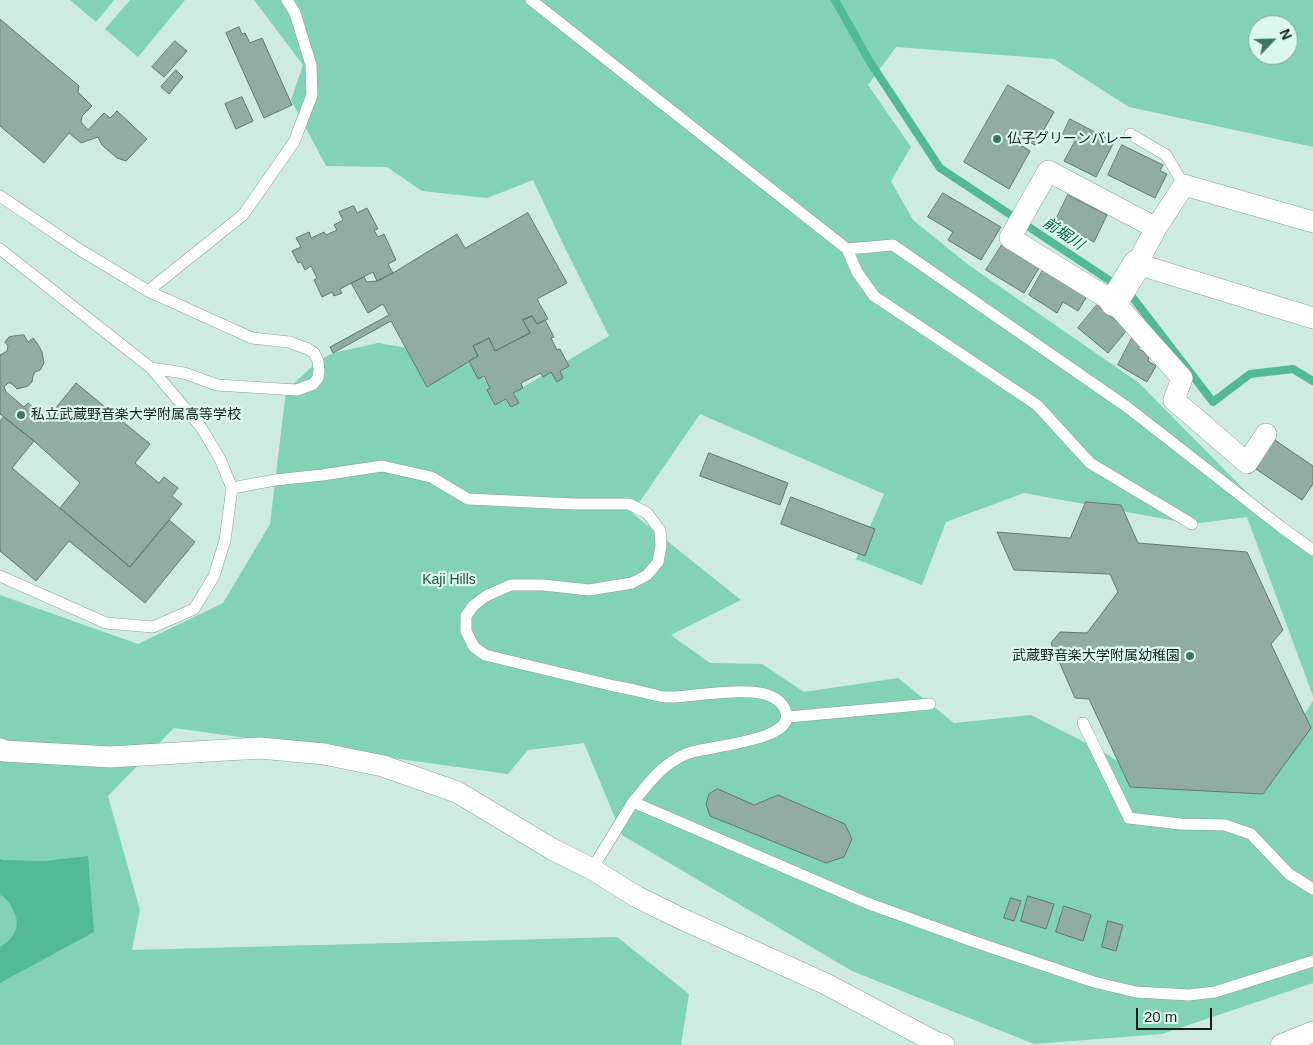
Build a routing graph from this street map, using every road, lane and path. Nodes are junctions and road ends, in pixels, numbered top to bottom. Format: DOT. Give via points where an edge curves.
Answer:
graph roads {
  1 [pos="287,0"];
  2 [pos="531,0"];
  3 [pos="1130,134"];
  4 [pos="1184,185"];
  5 [pos="0,196"];
  6 [pos="1313,222"];
  7 [pos="1156,228"];
  8 [pos="0,249"];
  9 [pos="847,249"];
  10 [pos="1125,285"];
  11 [pos="148,291"];
  12 [pos="1313,318"];
  13 [pos="151,368"];
  14 [pos="1266,434"];
  15 [pos="232,488"];
  16 [pos="1192,524"];
  17 [pos="1313,550"];
  18 [pos="0,576"];
  19 [pos="930,704"];
  20 [pos="788,717"];
  21 [pos="1083,723"];
  22 [pos="0,749"];
  23 [pos="633,802"];
  24 [pos="592,869"];
  25 [pos="1313,889"];
  26 [pos="1313,961"];
  27 [pos="1313,1032"];
  28 [pos="944,1045"];
  29 [pos="1281,1045"];
  1 -- 11 [label="lane" via="295,13 311,65 312,95 294,142 243,215"];
  2 -- 9 [label="lane"];
  3 -- 4 [label="lane" via="1166,155"];
  4 -- 6 [label="street"];
  4 -- 7 [label="street"];
  5 -- 11 [label="lane"];
  7 -- 10 [label="street"];
  7 -- 10 [label="street" via="1048,171 1014,230"];
  8 -- 13 [label="lane"];
  9 -- 16 [label="lane" via="857,272 874,296 1037,405 1090,463"];
  9 -- 17 [label="lane" via="893,245 1127,406"];
  10 -- 12 [label="street"];
  10 -- 14 [label="street" via="1182,378 1174,400 1247,463"];
  11 -- 13 [label="lane" via="252,338 289,342 308,349 314,353 319,370 313,384 297,390 217,385 184,373"];
  13 -- 15 [label="lane" via="201,427"];
  15 -- 18 [label="lane" via="225,540 214,576 194,609 153,627 106,623"];
  15 -- 20 [label="lane" via="382,466 431,477 468,499 628,504 647,513 660,530 658,562 647,575 632,583 589,590 511,585 486,596 466,616 466,630 474,647 485,655 666,697 760,692 776,698"];
  19 -- 20 [label="lane"];
  20 -- 23 [label="lane" via="776,732 764,737 688,753 671,762"];
  21 -- 25 [label="lane" via="1128,818 1226,825 1251,834 1289,874"];
  22 -- 24 [label="street" via="110,757 260,748 324,754 375,764 457,792"];
  23 -- 24 [label="lane"];
  23 -- 26 [label="lane" via="867,903 1094,982 1136,992 1189,995 1216,992"];
  24 -- 28 [label="street" via="646,902 826,984"];
  27 -- 29 [label="street"];
}
